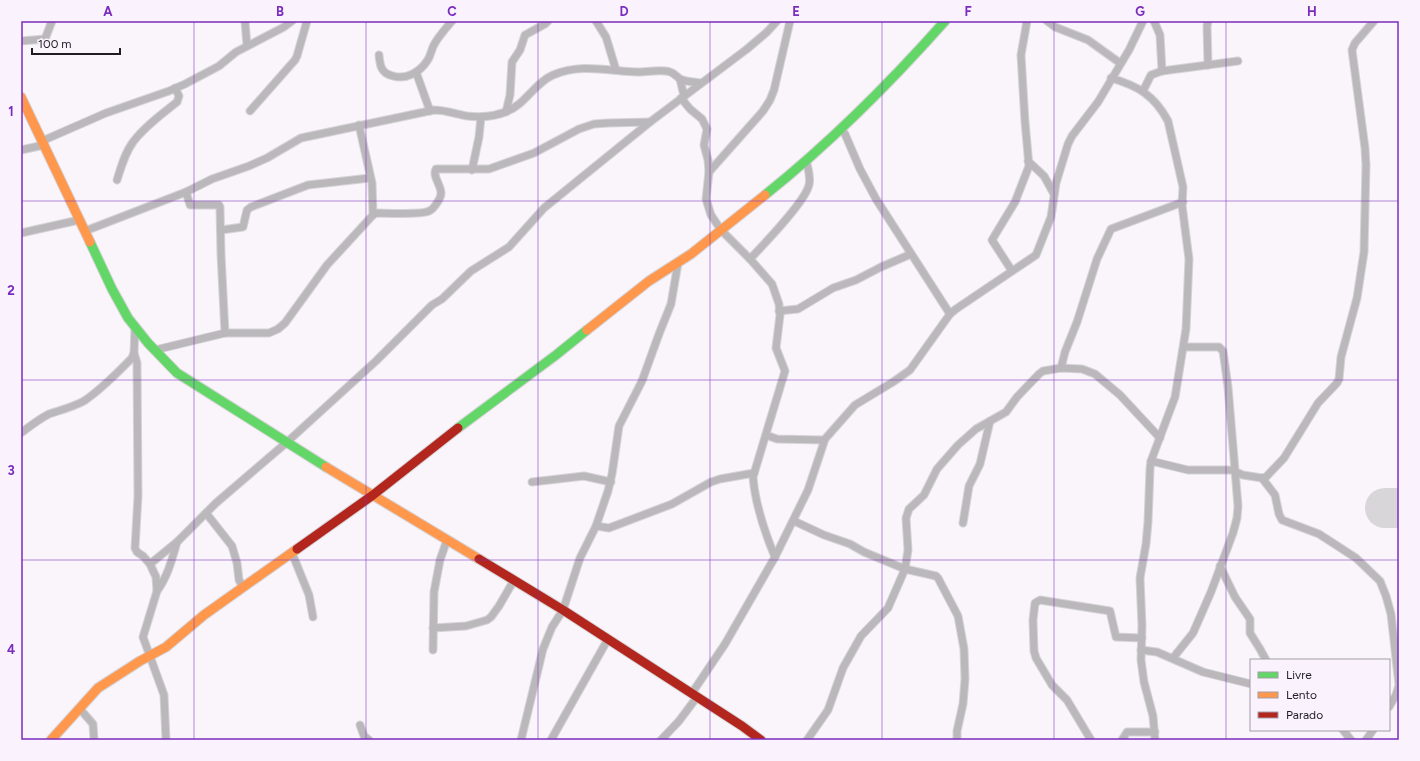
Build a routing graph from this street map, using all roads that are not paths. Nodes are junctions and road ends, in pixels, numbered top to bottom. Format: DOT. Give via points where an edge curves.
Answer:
graph roads {
  1 [pos="52,21"];
  2 [pos="245,21"];
  3 [pos="292,21"];
  4 [pos="307,21"];
  5 [pos="452,21"];
  6 [pos="548,21"];
  7 [pos="596,21"];
  8 [pos="777,21"];
  9 [pos="790,21"];
  10 [pos="945,21"];
  11 [pos="1027,21"];
  12 [pos="1047,21"];
  13 [pos="1143,21"];
  14 [pos="1154,21"];
  15 [pos="1208,21"];
  16 [pos="1374,21"];
  17 [pos="21,41"];
  18 [pos="247,46"];
  19 [pos="379,55"];
  20 [pos="1238,61"];
  21 [pos="1120,63"];
  22 [pos="1208,65"];
  23 [pos="616,70"];
  24 [pos="1162,71"];
  25 [pos="416,72"];
  26 [pos="1111,78"];
  27 [pos="680,79"];
  28 [pos="701,84"];
  29 [pos="175,88"];
  30 [pos="1143,91"];
  31 [pos="21,97"];
  32 [pos="682,97"];
  33 [pos="250,111"];
  34 [pos="430,111"];
  35 [pos="506,112"];
  36 [pos="481,117"];
  37 [pos="650,122"];
  38 [pos="360,125"];
  39 [pos="840,129"];
  40 [pos="43,143"];
  41 [pos="21,150"];
  42 [pos="806,160"];
  43 [pos="1028,161"];
  44 [pos="472,170"];
  45 [pos="709,172"];
  46 [pos="370,178"];
  47 [pos="117,180"];
  48 [pos="186,192"];
  49 [pos="1054,194"];
  50 [pos="1182,202"];
  51 [pos="373,215"];
  52 [pos="79,220"];
  53 [pos="221,230"];
  54 [pos="721,230"];
  55 [pos="85,231"];
  56 [pos="21,233"];
  57 [pos="911,254"];
  58 [pos="750,259"];
  59 [pos="678,263"];
  60 [pos="1012,271"];
  61 [pos="779,311"];
  62 [pos="950,314"];
  63 [pos="135,327"];
  64 [pos="225,333"];
  65 [pos="1184,347"];
  66 [pos="155,350"];
  67 [pos="134,353"];
  68 [pos="1061,368"];
  69 [pos="990,421"];
  70 [pos="21,433"];
  71 [pos="766,435"];
  72 [pos="1160,438"];
  73 [pos="824,440"];
  74 [pos="286,443"];
  75 [pos="1151,461"];
  76 [pos="1234,471"];
  77 [pos="754,473"];
  78 [pos="1262,478"];
  79 [pos="532,482"];
  80 [pos="611,482"];
  81 [pos="373,495"];
  82 [pos="206,513"];
  83 [pos="794,520"];
  84 [pos="963,523"];
  85 [pos="596,526"];
  86 [pos="448,540"];
  87 [pos="177,542"];
  88 [pos="292,553"];
  89 [pos="775,557"];
  90 [pos="150,564"];
  91 [pos="1220,566"];
  92 [pos="905,569"];
  93 [pos="514,580"];
  94 [pos="243,587"];
  95 [pos="157,591"];
  96 [pos="563,610"];
  97 [pos="313,617"];
  98 [pos="433,628"];
  99 [pos="1142,638"];
  100 [pos="608,639"];
  101 [pos="433,650"];
  102 [pos="1141,650"];
  103 [pos="150,656"];
  104 [pos="1173,658"];
  105 [pos="1265,659"];
  106 [pos="1250,684"];
  107 [pos="695,695"];
  108 [pos="1390,705"];
  109 [pos="80,709"];
  110 [pos="360,725"];
  111 [pos="1344,731"];
  112 [pos="1372,731"];
  113 [pos="1155,732"];
  114 [pos="51,740"];
  115 [pos="94,740"];
  116 [pos="166,740"];
  117 [pos="369,740"];
  118 [pos="521,740"];
  119 [pos="551,740"];
  120 [pos="661,740"];
  121 [pos="761,740"];
  122 [pos="807,740"];
  123 [pos="957,740"];
  124 [pos="1091,740"];
  125 [pos="1122,740"];
  126 [pos="1155,740"];
  127 [pos="1352,740"];
  128 [pos="1366,740"];
  1 -- 17 [label="street" via="45,39"];
  2 -- 18 [label="street"];
  3 -- 18 [label="street"];
  4 -- 33 [label="street" via="295,60"];
  5 -- 25 [label="street" via="435,43 427,61"];
  6 -- 35 [label="street" via="526,35 512,62"];
  7 -- 23 [label="street" via="606,37"];
  8 -- 28 [label="street" via="747,49"];
  9 -- 45 [label="street" via="770,100"];
  10 -- 39 [label="street" via="904,67"];
  11 -- 43 [label="street" via="1021,55"];
  12 -- 21 [label="street" via="1055,27 1088,40"];
  13 -- 21 [label="street"];
  14 -- 24 [label="street" via="1161,39"];
  15 -- 22 [label="street"];
  16 -- 78 [label="street" via="1352,50 1365,148 1366,207 1364,252 1357,298 1341,357 1339,379 1318,404 1284,458 1270,474"];
  18 -- 29 [label="street" via="219,66"];
  19 -- 25 [label="street" via="380,67 385,74 405,77"];
  20 -- 22 [label="street"];
  21 -- 26 [label="street"];
  22 -- 24 [label="street"];
  23 -- 27 [label="street" via="670,72"];
  23 -- 35 [label="street" via="592,68 553,75"];
  24 -- 30 [label="street" via="1151,75"];
  25 -- 34 [label="street"];
  26 -- 30 [label="street"];
  26 -- 49 [label="street" via="1094,108 1068,144 1057,175"];
  27 -- 28 [label="street"];
  27 -- 32 [label="street"];
  28 -- 32 [label="street"];
  29 -- 40 [label="street" via="106,113"];
  29 -- 47 [label="street" via="179,96 177,102 132,143"];
  30 -- 50 [label="street" via="1164,113 1168,121 1183,187"];
  31 -- 40 [label="street"];
  32 -- 37 [label="street"];
  32 -- 45 [label="street" via="706,124 704,150"];
  34 -- 36 [label="street" via="442,110"];
  34 -- 38 [label="street"];
  35 -- 36 [label="street"];
  36 -- 44 [label="street"];
  37 -- 44 [label="street" via="594,124 579,129 534,153 488,169"];
  37 -- 74 [label="street" via="544,208 509,247 471,271 442,300 432,305 376,361"];
  38 -- 46 [label="street"];
  38 -- 48 [label="street" via="301,138 267,158"];
  39 -- 42 [label="street"];
  39 -- 57 [label="street" via="845,134 876,200"];
  40 -- 41 [label="street"];
  40 -- 52 [label="street"];
  42 -- 54 [label="street"];
  42 -- 58 [label="street" via="809,185 806,193 796,208"];
  43 -- 49 [label="street" via="1044,176"];
  43 -- 60 [label="street" via="1028,171 1019,195 992,240"];
  44 -- 51 [label="street" via="436,169 440,197 429,211"];
  45 -- 54 [label="street" via="706,199 711,215"];
  46 -- 51 [label="street"];
  46 -- 53 [label="street" via="308,185 250,207 244,225 240,228"];
  48 -- 53 [label="street" via="190,205 220,206"];
  48 -- 55 [label="street"];
  49 -- 60 [label="street" via="1050,222 1036,254"];
  50 -- 65 [label="street" via="1189,259"];
  50 -- 68 [label="street" via="1111,229 1097,259"];
  51 -- 64 [label="street" via="327,265 286,322 278,329 260,334"];
  52 -- 55 [label="street"];
  52 -- 56 [label="street"];
  53 -- 64 [label="street"];
  54 -- 58 [label="street"];
  54 -- 59 [label="street"];
  55 -- 63 [label="street" via="112,289"];
  57 -- 61 [label="street" via="856,280 832,288 798,309"];
  57 -- 62 [label="street"];
  58 -- 61 [label="street" via="772,284"];
  59 -- 80 [label="street" via="671,304 642,381 619,426"];
  59 -- 81 [label="street" via="613,309"];
  60 -- 62 [label="street"];
  61 -- 71 [label="street" via="776,348 784,371"];
  62 -- 73 [label="street" via="910,370 855,405"];
  63 -- 66 [label="street"];
  63 -- 67 [label="street"];
  64 -- 66 [label="street"];
  65 -- 72 [label="street" via="1175,396"];
  65 -- 76 [label="street" via="1219,346 1223,351"];
  66 -- 74 [label="street" via="177,373"];
  67 -- 70 [label="street" via="96,393 35,422"];
  67 -- 90 [label="street" via="137,363 138,489 135,548"];
  68 -- 69 [label="street" via="1047,369 1039,374 1006,412"];
  68 -- 72 [label="street" via="1082,369 1095,374 1120,395"];
  69 -- 84 [label="street" via="980,464 969,486"];
  69 -- 92 [label="street" via="958,445 937,469 924,495 909,509 906,518 908,550"];
  71 -- 73 [label="street" via="777,439"];
  71 -- 77 [label="street"];
  72 -- 75 [label="street"];
  73 -- 83 [label="street" via="808,490"];
  74 -- 81 [label="street"];
  74 -- 82 [label="street"];
  75 -- 76 [label="street" via="1188,470"];
  75 -- 99 [label="street" via="1146,544 1140,578"];
  76 -- 78 [label="street"];
  76 -- 91 [label="street" via="1238,500 1237,518"];
  77 -- 85 [label="street" via="716,481 672,504 609,528"];
  77 -- 89 [label="street" via="756,494"];
  78 -- 108 [label="street" via="1275,495 1282,520 1319,534 1356,558 1384,588 1391,614 1399,685"];
  79 -- 80 [label="street" via="584,476"];
  80 -- 85 [label="street"];
  81 -- 86 [label="street"];
  81 -- 88 [label="street"];
  82 -- 87 [label="street"];
  82 -- 94 [label="street" via="232,546 239,580"];
  83 -- 89 [label="street"];
  83 -- 92 [label="street"];
  85 -- 96 [label="street" via="580,558"];
  86 -- 93 [label="street"];
  86 -- 98 [label="street" via="435,583"];
  87 -- 90 [label="street"];
  87 -- 95 [label="street" via="164,582"];
  88 -- 94 [label="street"];
  88 -- 97 [label="street" via="309,595"];
  89 -- 107 [label="street"];
  90 -- 95 [label="street" via="156,577"];
  91 -- 104 [label="street" via="1192,632"];
  91 -- 105 [label="street" via="1229,586 1250,619 1250,633"];
  92 -- 122 [label="street" via="888,608 861,636 847,659 828,710"];
  92 -- 123 [label="street" via="936,576 958,616 966,670"];
  93 -- 96 [label="street"];
  93 -- 98 [label="street" via="499,606 487,620 466,626"];
  94 -- 103 [label="street"];
  95 -- 103 [label="street" via="143,634"];
  96 -- 100 [label="street"];
  96 -- 118 [label="street" via="543,649"];
  98 -- 101 [label="street"];
  99 -- 102 [label="street"];
  99 -- 124 [label="street" via="1116,637 1110,611 1040,600 1035,603 1036,658 1052,685 1067,700"];
  100 -- 107 [label="street"];
  100 -- 119 [label="street"];
  102 -- 104 [label="street"];
  102 -- 113 [label="street" via="1144,682"];
  103 -- 109 [label="street" via="98,688"];
  103 -- 116 [label="street" via="164,695"];
  104 -- 106 [label="street" via="1203,672"];
  107 -- 120 [label="street" via="679,721"];
  107 -- 121 [label="street"];
  109 -- 114 [label="street"];
  109 -- 115 [label="street" via="93,724"];
  110 -- 117 [label="street" via="364,736"];
  111 -- 127 [label="street"];
  112 -- 128 [label="street"];
  113 -- 125 [label="street" via="1127,732"];
  113 -- 126 [label="street"];
}
